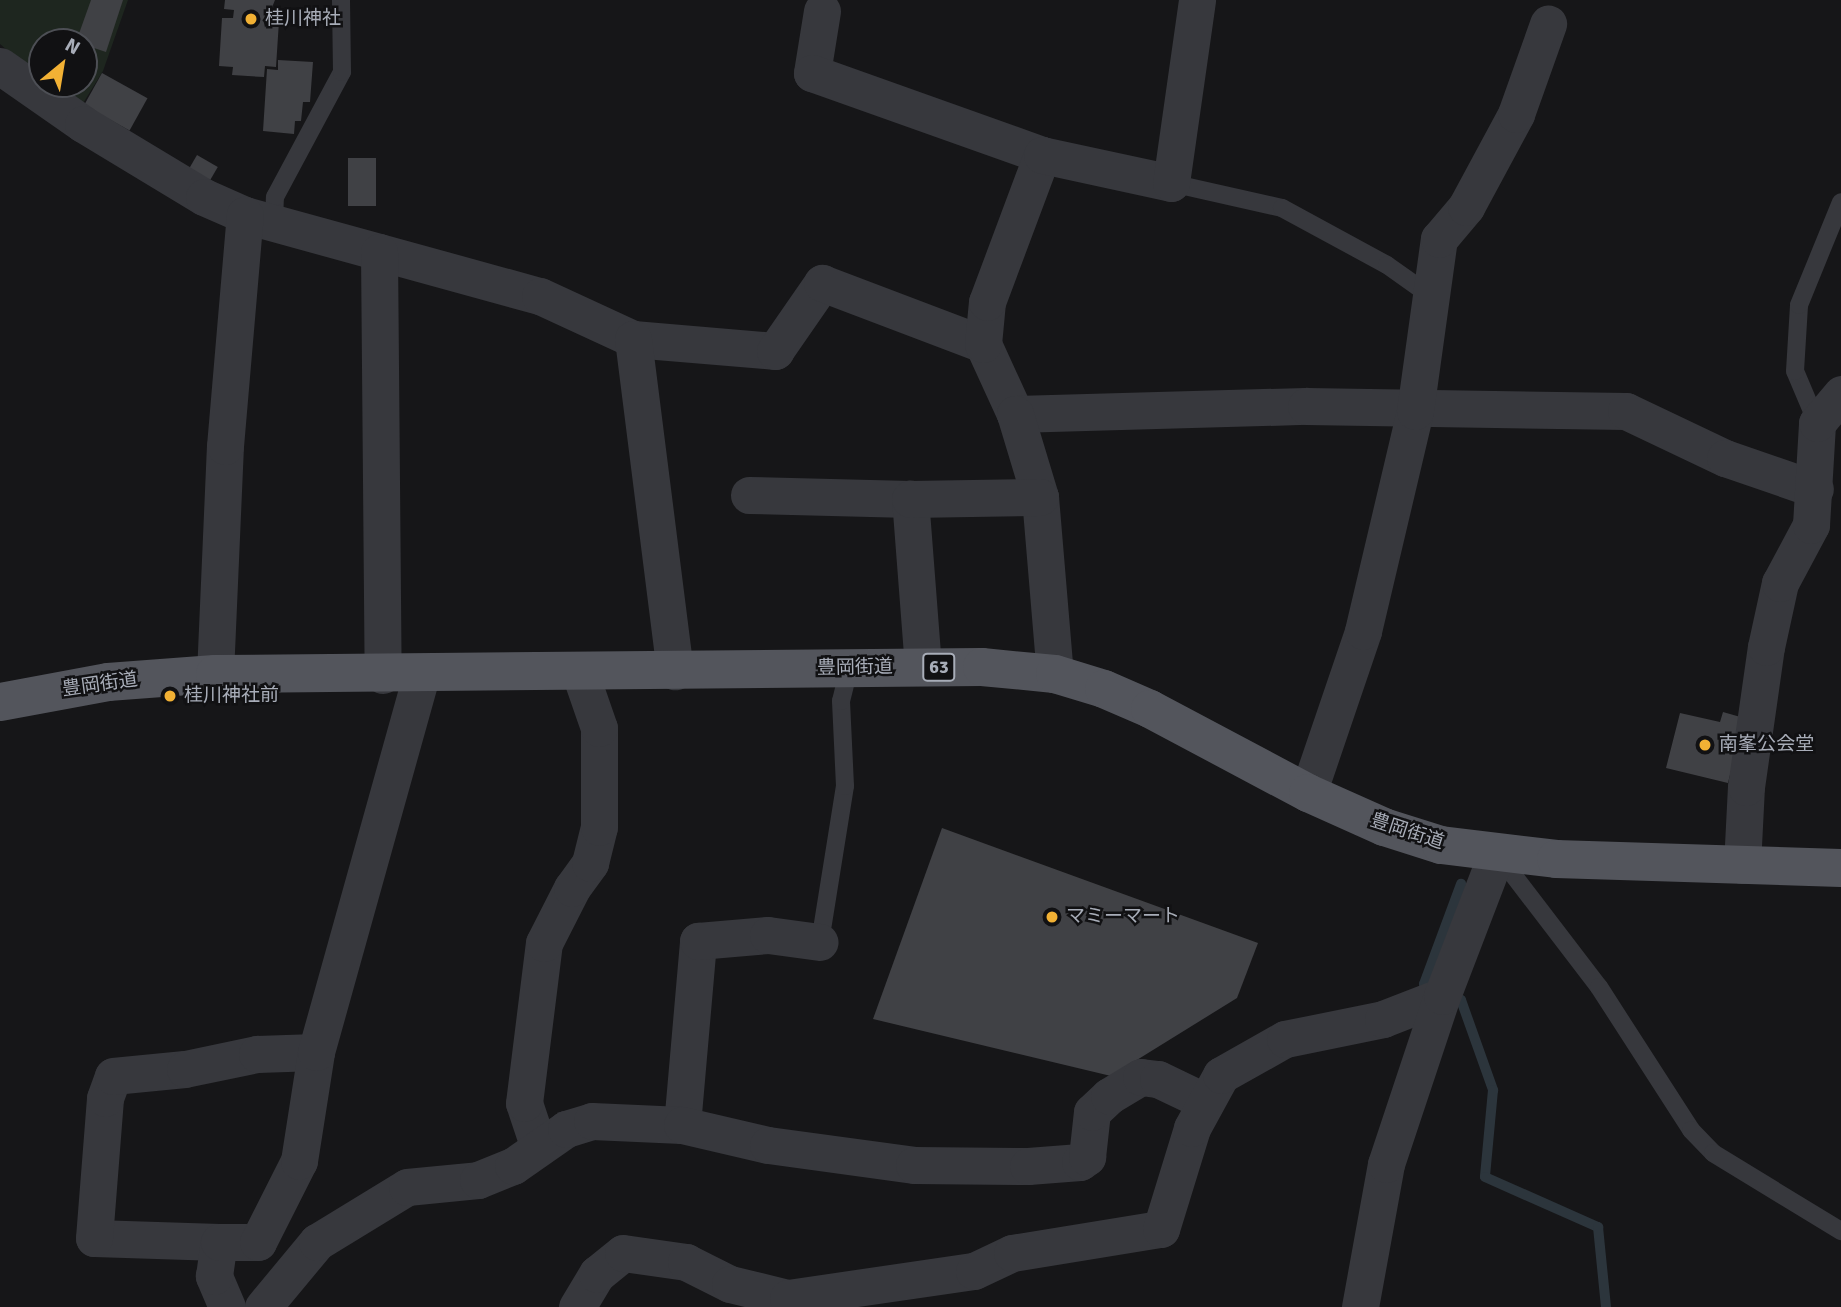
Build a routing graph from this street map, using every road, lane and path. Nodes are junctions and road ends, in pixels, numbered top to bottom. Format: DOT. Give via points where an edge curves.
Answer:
graph roads {
  1 [pos="341,0"];
  2 [pos="1197,0"];
  3 [pos="822,11"];
  4 [pos="1548,24"];
  5 [pos="0,65"];
  6 [pos="1042,155"];
  7 [pos="1171,183"];
  8 [pos="1841,202"];
  9 [pos="259,219"];
  10 [pos="379,252"];
  11 [pos="1428,293"];
  12 [pos="633,339"];
  13 [pos="983,344"];
  14 [pos="1841,394"];
  15 [pos="1415,411"];
  16 [pos="1015,414"];
  17 [pos="1829,429"];
  18 [pos="1815,489"];
  19 [pos="749,495"];
  20 [pos="1040,497"];
  21 [pos="910,499"];
  22 [pos="923,667"];
  23 [pos="849,669"];
  24 [pos="675,671"];
  25 [pos="422,673"];
  26 [pos="580,673"];
  27 [pos="215,674"];
  28 [pos="1055,674"];
  29 [pos="383,675"];
  30 [pos="0,702"];
  31 [pos="1308,793"];
  32 [pos="1497,853"];
  33 [pos="1742,865"];
  34 [pos="1841,868"];
  35 [pos="820,942"];
  36 [pos="1442,996"];
  37 [pos="316,1052"];
  38 [pos="1206,1102"];
  39 [pos="682,1125"];
  40 [pos="538,1145"];
  41 [pos="1841,1231"];
  42 [pos="219,1242"];
  43 [pos="227,1307"];
  44 [pos="263,1307"];
  45 [pos="577,1307"];
  46 [pos="1360,1307"];
  1 -- 9 [label="lane" via="342,72"];
  2 -- 7 [label="street"];
  3 -- 6 [label="street" via="813,73"];
  4 -- 11 [label="street" via="1516,114 1466,207 1439,239"];
  5 -- 9 [label="street" via="94,131 204,197"];
  6 -- 7 [label="street"];
  6 -- 13 [label="street" via="987,302"];
  7 -- 11 [label="lane" via="1282,208"];
  8 -- 17 [label="lane" via="1799,305 1795,371"];
  9 -- 10 [label="street"];
  9 -- 27 [label="street" via="225,446"];
  10 -- 12 [label="street" via="540,296"];
  10 -- 29 [label="street"];
  11 -- 15 [label="street"];
  12 -- 13 [label="street" via="775,351 822,283"];
  12 -- 24 [label="street"];
  13 -- 16 [label="street"];
  14 -- 17 [label="street"];
  15 -- 16 [label="street" via="1306,406"];
  15 -- 18 [label="street" via="1626,411 1725,458"];
  15 -- 31 [label="street" via="1363,631"];
  16 -- 20 [label="street"];
  17 -- 18 [label="street"];
  18 -- 33 [label="street" via="1811,526 1780,583 1766,647 1746,787"];
  19 -- 21 [label="street"];
  20 -- 21 [label="street"];
  20 -- 28 [label="street"];
  21 -- 22 [label="street"];
  22 -- 23 [label="main road, 豊岡街道 / 63"];
  22 -- 28 [label="main road, 豊岡街道 / 63"];
  23 -- 24 [label="main road, 豊岡街道 / 63"];
  23 -- 35 [label="lane" via="841,701 845,786"];
  24 -- 26 [label="main road, 豊岡街道 / 63"];
  25 -- 26 [label="main road, 豊岡街道 / 63"];
  25 -- 29 [label="main road, 豊岡街道 / 63"];
  25 -- 37 [label="street"];
  26 -- 40 [label="street" via="599,728 599,827 590,863 544,943 524,1103"];
  27 -- 29 [label="main road, 豊岡街道 / 63"];
  27 -- 30 [label="main road, 豊岡街道 / 63" via="108,682"];
  28 -- 31 [label="main road, 豊岡街道 / 63" via="1150,709"];
  31 -- 32 [label="main road, 豊岡街道 / 63" via="1384,827 1441,845"];
  32 -- 33 [label="main road, 豊岡街道 / 63"];
  32 -- 36 [label="street"];
  32 -- 41 [label="lane" via="1599,987 1691,1130 1713,1153"];
  33 -- 34 [label="main road, 豊岡街道 / 63"];
  35 -- 39 [label="street" via="768,935 698,941"];
  36 -- 38 [label="street" via="1383,1018 1285,1039 1221,1075"];
  36 -- 46 [label="street" via="1386,1164"];
  37 -- 42 [label="street" via="299,1161 274,1215 258,1242"];
  37 -- 42 [label="street" via="257,1054 185,1069 113,1076 104,1098 94,1238"];
  38 -- 39 [label="street" via="1158,1079 1141,1077 1092,1112 1087,1157 1080,1163 1028,1166 914,1165 768,1145"];
  38 -- 45 [label="street" via="1192,1128 1161,1228 1012,1254 974,1271 788,1298 730,1284 686,1262 624,1253 597,1274"];
  39 -- 40 [label="street" via="592,1122 566,1129"];
  40 -- 44 [label="street" via="513,1167 478,1180 407,1187 376,1205 317,1242"];
  42 -- 43 [label="street" via="214,1276"];
}
